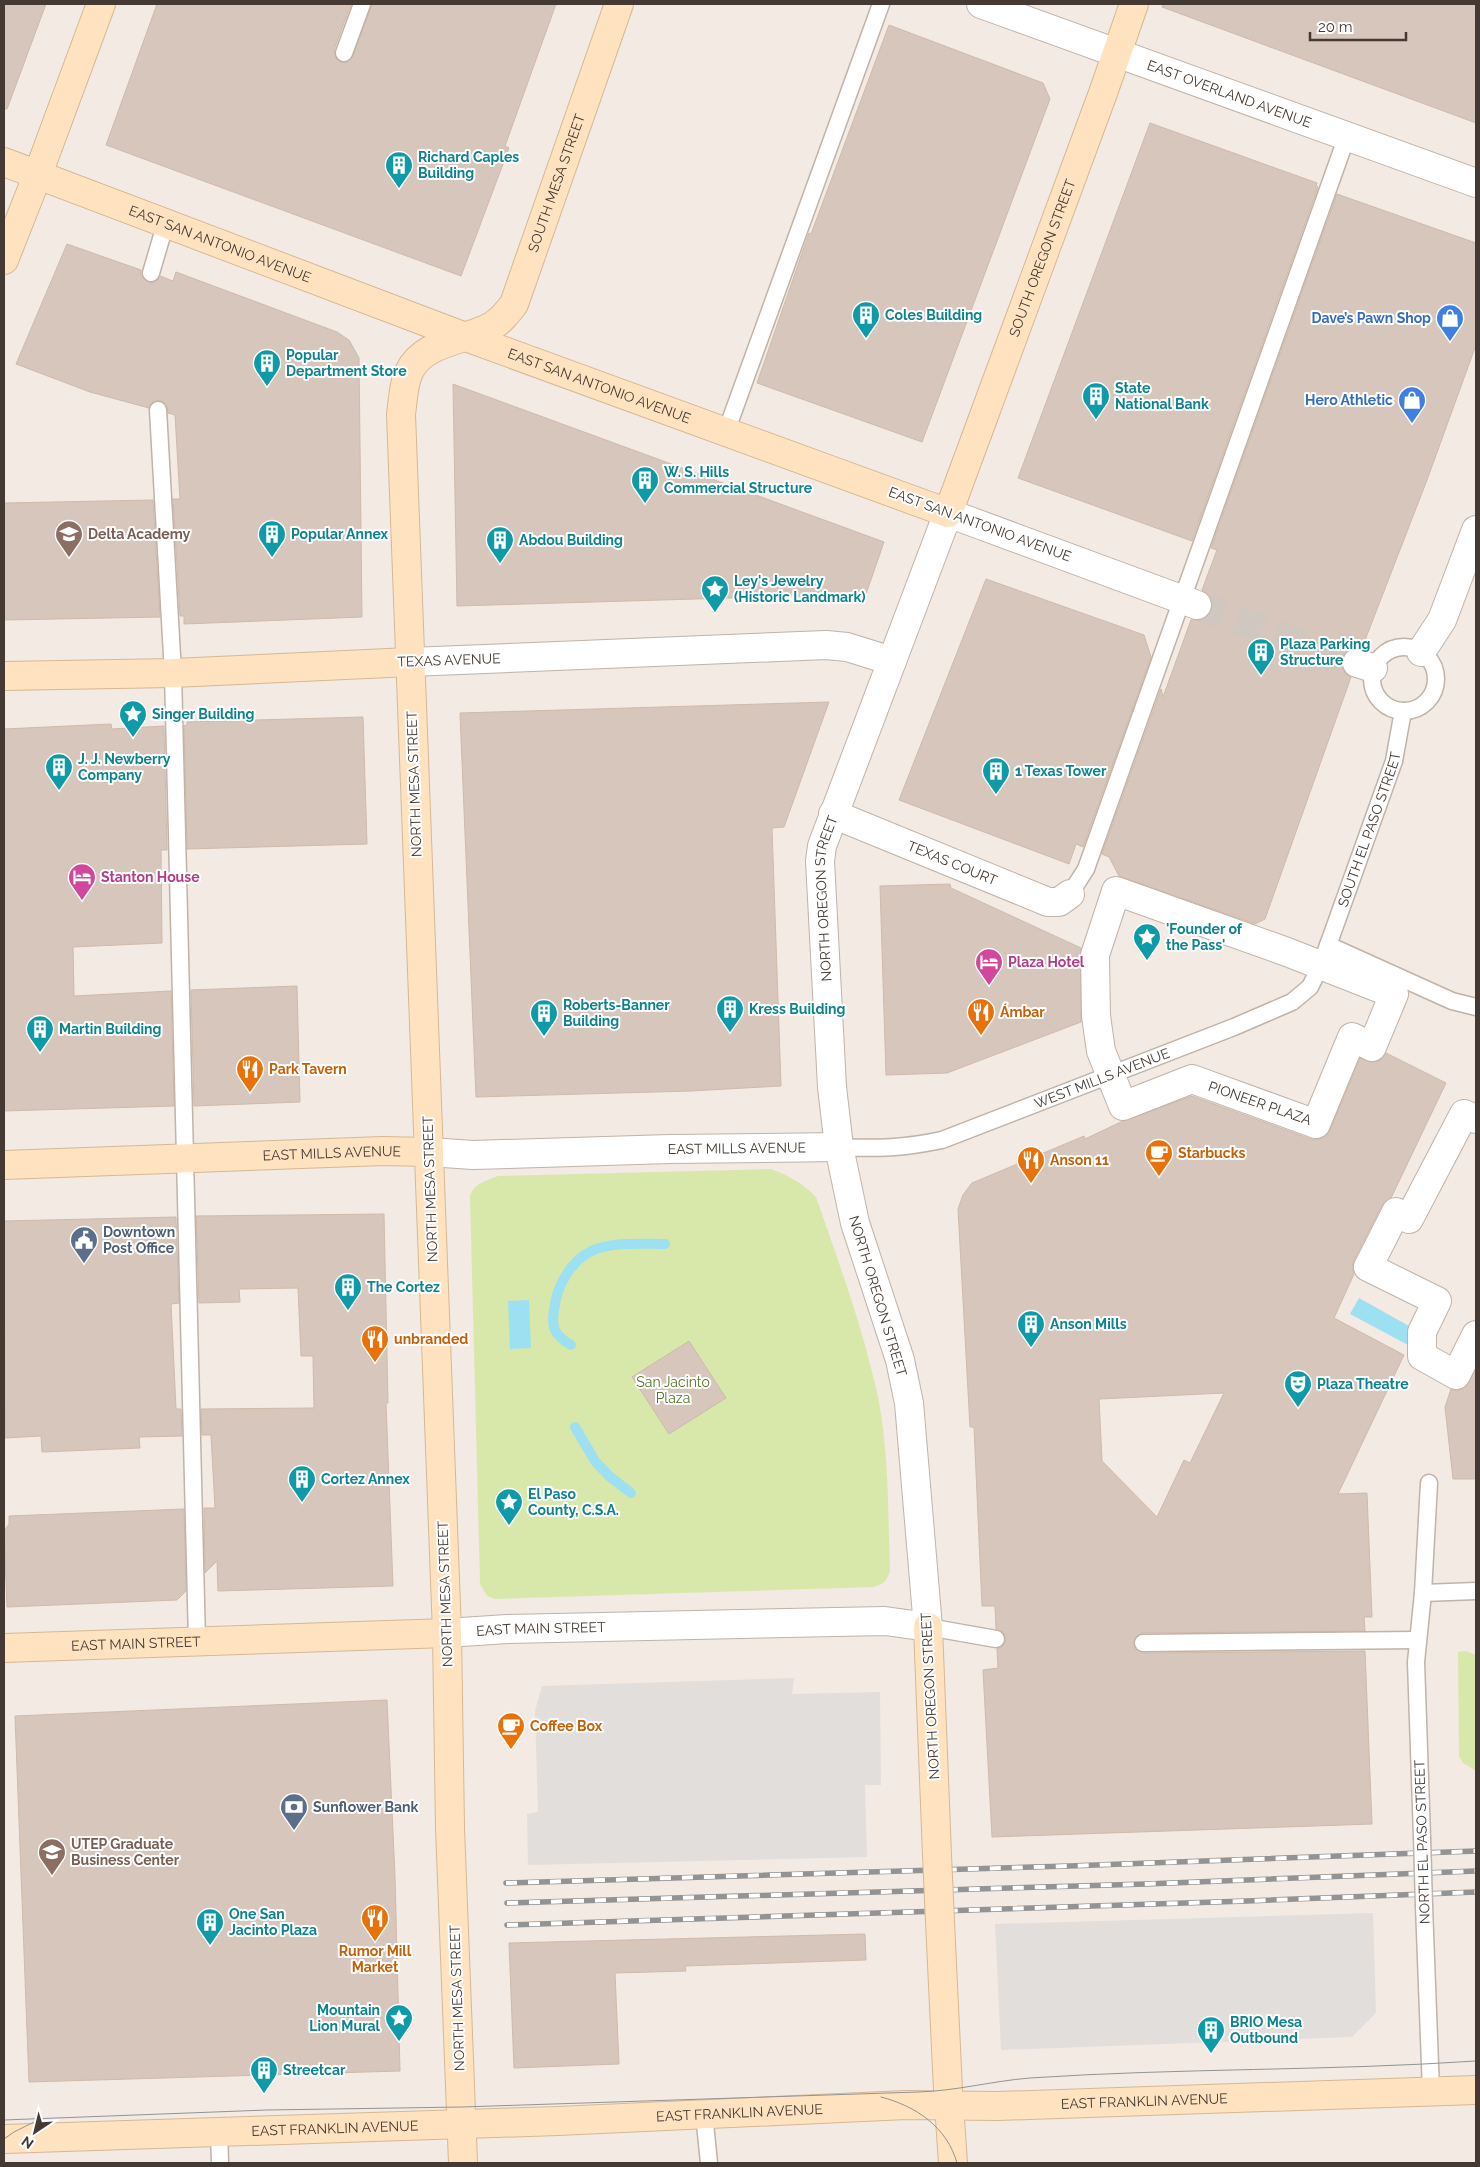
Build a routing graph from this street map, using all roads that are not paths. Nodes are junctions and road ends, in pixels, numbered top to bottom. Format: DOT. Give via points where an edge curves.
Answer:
graph roads {
  1 [pos="101,4"];
  2 [pos="362,4"];
  3 [pos="619,4"];
  4 [pos="881,4"];
  5 [pos="981,4"];
  6 [pos="1134,4"];
  7 [pos="1116,52"];
  8 [pos="344,53"];
  9 [pos="1347,136"];
  10 [pos="4,162"];
  11 [pos="38,174"];
  12 [pos="1476,183"];
  13 [pos="166,222"];
  14 [pos="4,260"];
  15 [pos="152,273"];
  16 [pos="463,336"];
  17 [pos="158,410"];
  18 [pos="726,432"];
  19 [pos="948,513"];
  20 [pos="1476,530"];
  21 [pos="1189,602"];
  22 [pos="1421,652"];
  23 [pos="892,661"];
  24 [pos="410,662"];
  25 [pos="173,673"];
  26 [pos="4,676"];
  27 [pos="1403,711"];
  28 [pos="833,814"];
  29 [pos="1070,894"];
  30 [pos="1325,955"];
  31 [pos="1476,1007"];
  32 [pos="1111,1074"];
  33 [pos="1476,1119"];
  34 [pos="840,1147"];
  35 [pos="429,1152"];
  36 [pos="185,1158"];
  37 [pos="4,1165"];
  38 [pos="1476,1335"];
  39 [pos="1429,1483"];
  40 [pos="1476,1592"];
  41 [pos="1423,1593"];
  42 [pos="928,1627"];
  43 [pos="448,1633"];
  44 [pos="996,1639"];
  45 [pos="1417,1640"];
  46 [pos="197,1642"];
  47 [pos="1143,1642"];
  48 [pos="4,1648"];
  49 [pos="1476,2090"];
  50 [pos="1431,2091"];
  51 [pos="949,2106"];
  52 [pos="704,2114"];
  53 [pos="463,2124"];
  54 [pos="219,2131"];
  55 [pos="4,2139"];
  56 [pos="220,2163"];
  57 [pos="463,2163"];
  58 [pos="709,2163"];
  59 [pos="954,2163"];
  1 -- 11 [label="street"];
  2 -- 8 [label="lane"];
  3 -- 16 [label="street, SOUTH MESA STREET" via="514,304 494,325"];
  4 -- 18 [label="lane"];
  5 -- 7 [label="street, EAST OVERLAND AVENUE"];
  6 -- 7 [label="street, SOUTH OREGON STREET"];
  7 -- 9 [label="street, EAST OVERLAND AVENUE"];
  7 -- 19 [label="street, SOUTH OREGON STREET"];
  9 -- 12 [label="street, EAST OVERLAND AVENUE"];
  9 -- 21 [label="lane"];
  10 -- 11 [label="street, EAST SAN ANTONIO AVENUE"];
  11 -- 13 [label="street, EAST SAN ANTONIO AVENUE"];
  11 -- 14 [label="street"];
  13 -- 15 [label="lane"];
  13 -- 16 [label="street, EAST SAN ANTONIO AVENUE"];
  16 -- 18 [label="street, EAST SAN ANTONIO AVENUE"];
  16 -- 24 [label="street, NORTH MESA STREET" via="423,356 410,370 406,380 401,414"];
  17 -- 25 [label="lane"];
  18 -- 19 [label="street, EAST SAN ANTONIO AVENUE"];
  19 -- 21 [label="street, EAST SAN ANTONIO AVENUE"];
  19 -- 23 [label="street, NORTH OREGON STREET"];
  20 -- 22 [label="street" via="1442,620"];
  21 -- 29 [label="lane" via="1086,869"];
  22 -- 27 [label="lane" via="1434,666 1435,686 1424,703"];
  22 -- 27 [label="lane" via="1401,646 1365,665 1380,698 1387,705"];
  23 -- 24 [label="street, TEXAS AVENUE" via="847,646 826,645"];
  23 -- 28 [label="street, NORTH OREGON STREET"];
  24 -- 25 [label="street, TEXAS AVENUE"];
  24 -- 35 [label="street, NORTH MESA STREET"];
  25 -- 26 [label="street, TEXAS AVENUE"];
  25 -- 36 [label="lane"];
  27 -- 30 [label="lane, SOUTH EL PASO STREET" via="1394,761"];
  28 -- 29 [label="street, TEXAS COURT" via="1048,902 1059,902"];
  28 -- 34 [label="street, NORTH OREGON STREET" via="820,861 832,1087"];
  30 -- 31 [label="lane"];
  30 -- 32 [label="lane, WEST MILLS AVENUE" via="1310,987 1292,1002"];
  30 -- 32 [label="street, PIONEER PLAZA" via="1116,891 1094,955 1096,1016 1101,1051"];
  30 -- 32 [label="street, PIONEER PLAZA" via="1394,994 1372,1047 1352,1037 1316,1124 1192,1079 1124,1106"];
  32 -- 34 [label="lane, WEST MILLS AVENUE" via="942,1140 903,1148"];
  33 -- 38 [label="street" via="1464,1114 1409,1219 1396,1212 1368,1267 1437,1301 1422,1332 1422,1356 1456,1375"];
  34 -- 35 [label="street, EAST MILLS AVENUE" via="474,1155"];
  34 -- 42 [label="street, NORTH OREGON STREET" via="855,1223 900,1360 909,1403"];
  35 -- 36 [label="street, EAST MILLS AVENUE"];
  35 -- 43 [label="street, NORTH MESA STREET"];
  36 -- 37 [label="street, EAST MILLS AVENUE"];
  36 -- 46 [label="lane"];
  39 -- 41 [label="lane, NORTH EL PASO STREET"];
  40 -- 41 [label="lane"];
  41 -- 45 [label="lane, NORTH EL PASO STREET"];
  42 -- 43 [label="street, EAST MAIN STREET" via="885,1621"];
  42 -- 44 [label="lane"];
  42 -- 51 [label="street, NORTH OREGON STREET, bridge"];
  43 -- 46 [label="street, EAST MAIN STREET"];
  43 -- 53 [label="street, NORTH MESA STREET" via="450,1828"];
  45 -- 47 [label="lane"];
  45 -- 50 [label="lane, NORTH EL PASO STREET, bridge"];
  46 -- 48 [label="street, EAST MAIN STREET"];
  49 -- 50 [label="street, EAST FRANKLIN AVENUE"];
  50 -- 51 [label="street, EAST FRANKLIN AVENUE"];
  51 -- 52 [label="street, EAST FRANKLIN AVENUE"];
  51 -- 59 [label="street, NORTH OREGON STREET"];
  52 -- 53 [label="street, EAST FRANKLIN AVENUE"];
  52 -- 58 [label="lane"];
  53 -- 54 [label="street, EAST FRANKLIN AVENUE"];
  53 -- 57 [label="street, NORTH MESA STREET"];
  54 -- 55 [label="street, EAST FRANKLIN AVENUE"];
  54 -- 56 [label="lane"];
}
